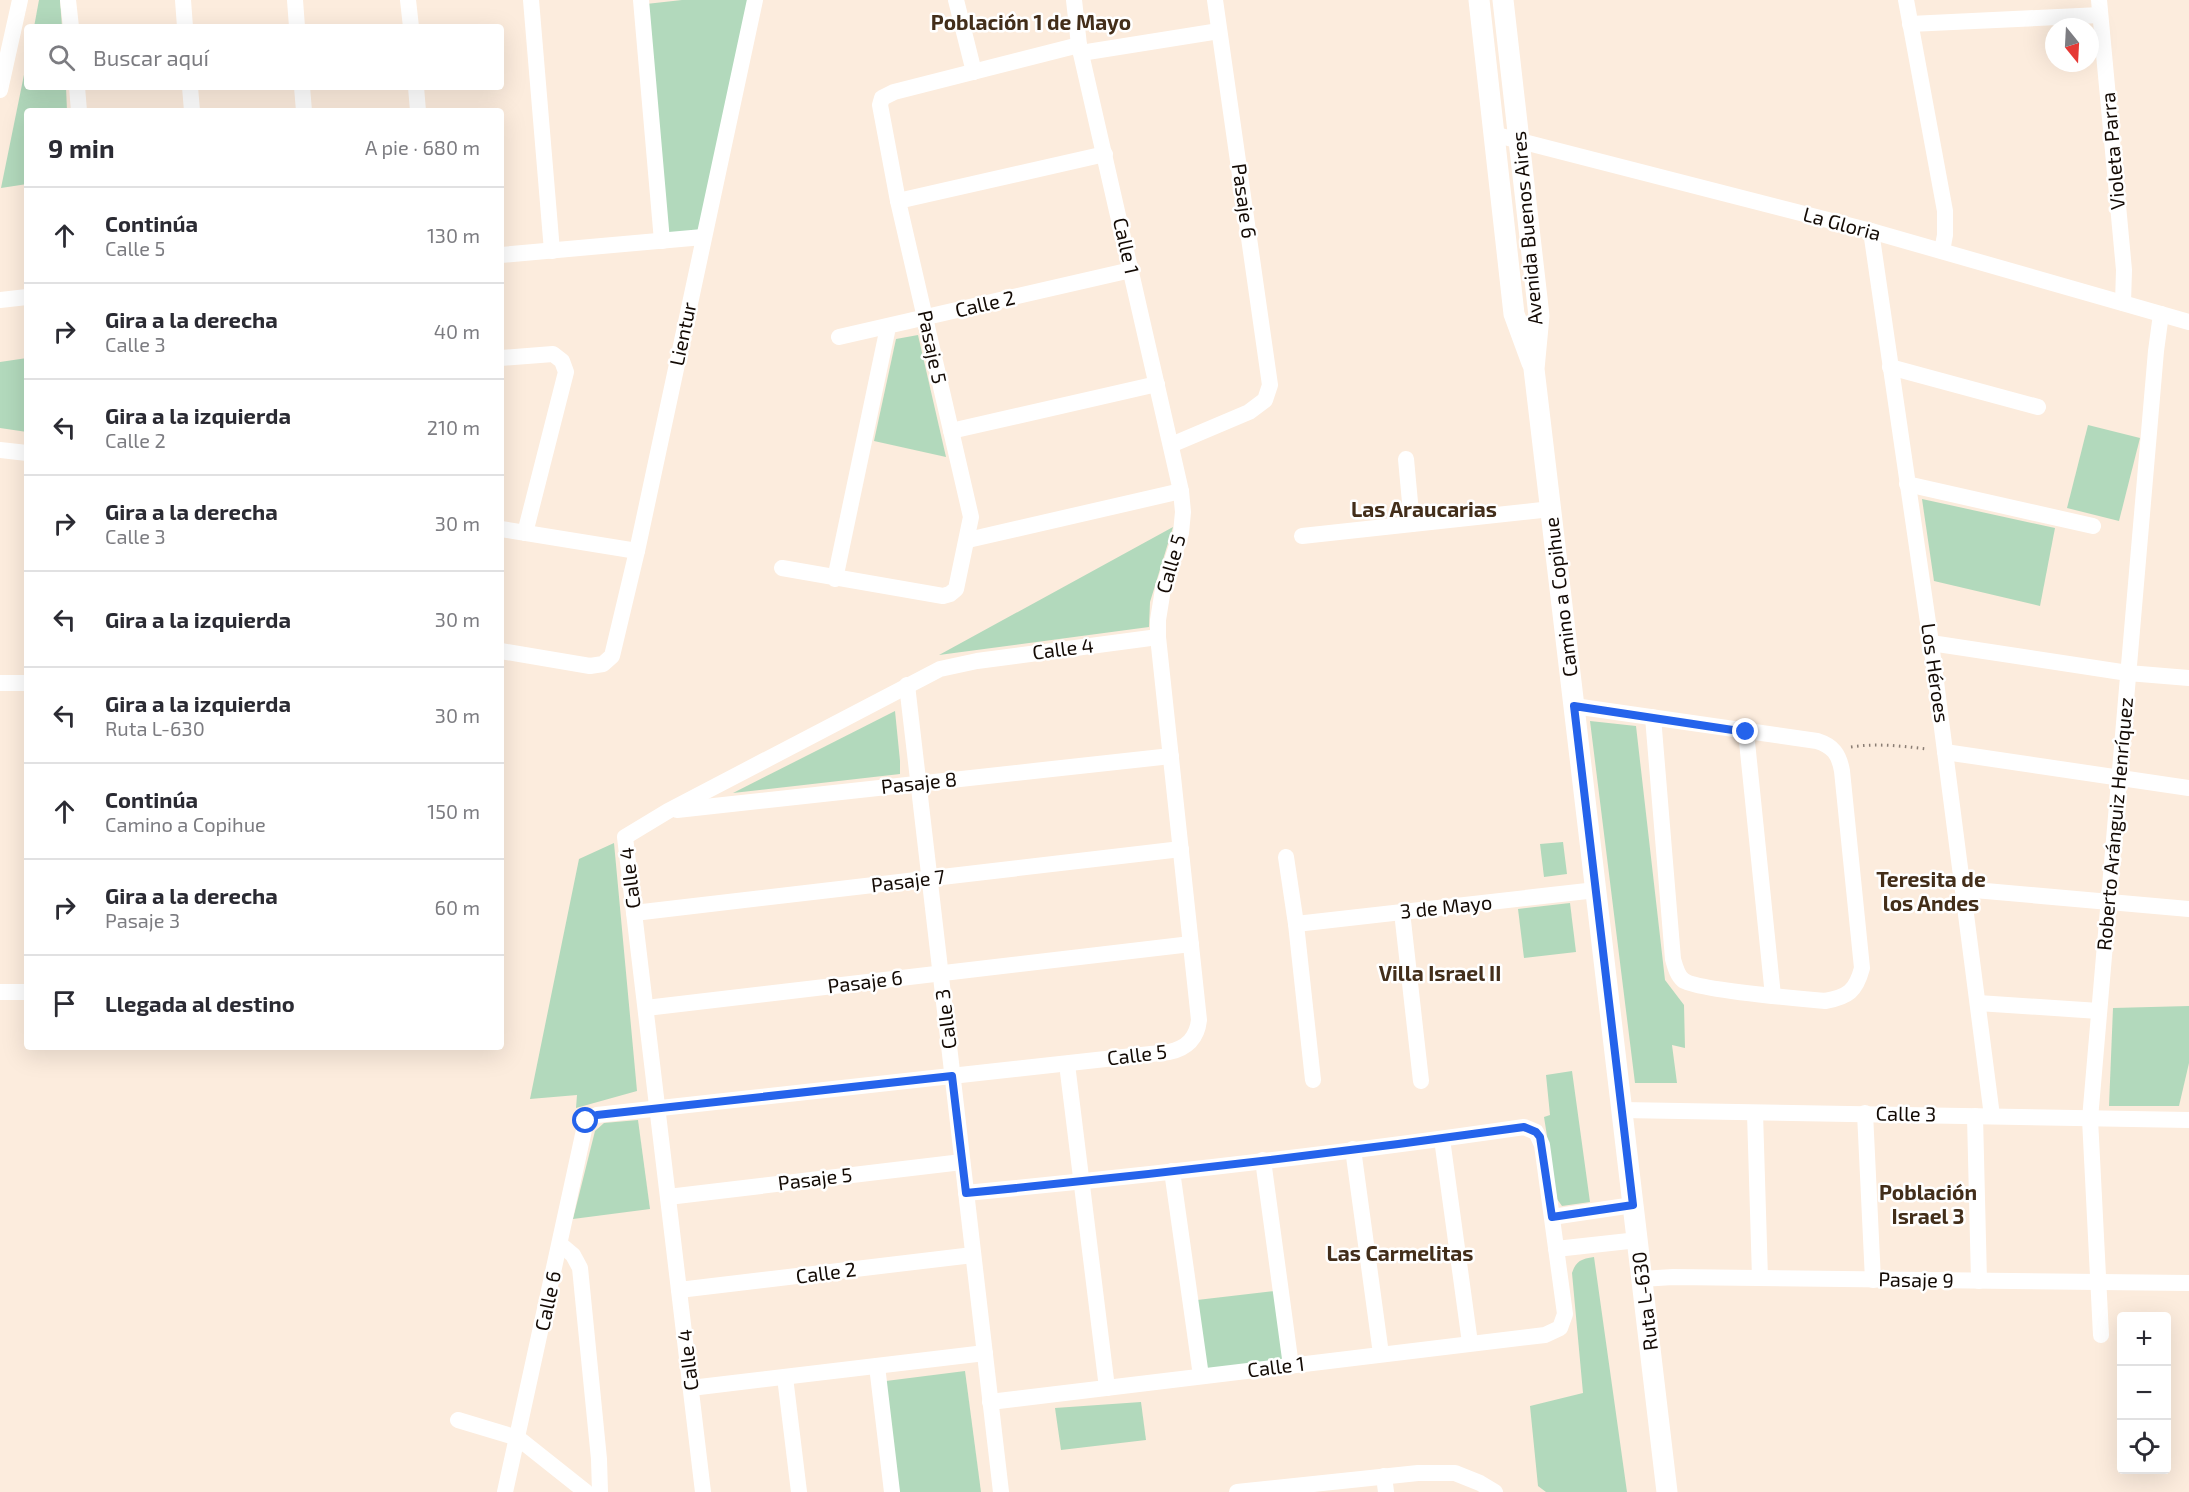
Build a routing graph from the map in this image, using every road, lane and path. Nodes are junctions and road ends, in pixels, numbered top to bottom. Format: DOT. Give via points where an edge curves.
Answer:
graph roads {
  1 [pos="20,0"];
  2 [pos="68,0"];
  3 [pos="183,0"];
  4 [pos="295,0"];
  5 [pos="408,0"];
  6 [pos="531,0"];
  7 [pos="641,0"];
  8 [pos="755,0"];
  9 [pos="956,0"];
  10 [pos="1074,0"];
  11 [pos="1215,0"];
  12 [pos="1479,0"];
  13 [pos="1503,0"];
  14 [pos="1906,0"];
  15 [pos="2100,7"];
  16 [pos="71,24"];
  17 [pos="185,24"];
  18 [pos="297,24"];
  19 [pos="411,24"];
  20 [pos="1910,24"];
  21 [pos="1219,32"];
  22 [pos="1080,49"];
  23 [pos="974,72"];
  24 [pos="0,90"];
  25 [pos="76,90"];
  26 [pos="190,90"];
  27 [pos="302,90"];
  28 [pos="416,90"];
  29 [pos="79,108"];
  30 [pos="192,108"];
  31 [pos="304,108"];
  32 [pos="418,108"];
  33 [pos="1493,134"];
  34 [pos="1520,141"];
  35 [pos="1105,154"];
  36 [pos="898,201"];
  37 [pos="1871,231"];
  38 [pos="704,237"];
  39 [pos="662,241"];
  40 [pos="552,251"];
  41 [pos="1942,251"];
  42 [pos="504,255"];
  43 [pos="1131,270"];
  44 [pos="24,297"];
  45 [pos="0,300"];
  46 [pos="2123,303"];
  47 [pos="2161,314"];
  48 [pos="926,318"];
  49 [pos="2189,322"];
  50 [pos="888,327"];
  51 [pos="839,338"];
  52 [pos="504,358"];
  53 [pos="1890,368"];
  54 [pos="1534,369"];
  55 [pos="1157,384"];
  56 [pos="2038,407"];
  57 [pos="951,431"];
  58 [pos="1171,445"];
  59 [pos="0,450"];
  60 [pos="24,453"];
  61 [pos="1406,459"];
  62 [pos="1907,484"];
  63 [pos="1181,491"];
  64 [pos="1551,510"];
  65 [pos="1412,524"];
  66 [pos="2093,526"];
  67 [pos="504,529"];
  68 [pos="525,532"];
  69 [pos="1302,536"];
  70 [pos="968,540"];
  71 [pos="637,551"];
  72 [pos="782,568"];
  73 [pos="835,579"];
  74 [pos="1158,637"];
  75 [pos="1931,644"];
  76 [pos="504,652"];
  77 [pos="2128,673"];
  78 [pos="2189,678"];
  79 [pos="0,683"];
  80 [pos="24,683"];
  81 [pos="907,685"];
  82 [pos="1574,706"];
  83 [pos="1653,717"];
  84 [pos="1746,732"];
  85 [pos="1834,750"];
  86 [pos="1945,752"];
  87 [pos="1171,756"];
  88 [pos="2120,779"];
  89 [pos="919,784"];
  90 [pos="2189,788"];
  91 [pos="668,811"];
  92 [pos="1181,849"];
  93 [pos="1286,857"];
  94 [pos="930,878"];
  95 [pos="1963,889"];
  96 [pos="1596,891"];
  97 [pos="2110,902"];
  98 [pos="2189,909"];
  99 [pos="1402,912"];
  100 [pos="634,913"];
  101 [pos="1296,924"];
  102 [pos="1191,944"];
  103 [pos="940,973"];
  104 [pos="0,992"];
  105 [pos="24,992"];
  106 [pos="1773,996"];
  107 [pos="1978,1003"];
  108 [pos="646,1008"];
  109 [pos="2099,1011"];
  110 [pos="1067,1064"];
  111 [pos="952,1076"];
  112 [pos="1313,1080"];
  113 [pos="1421,1081"];
  114 [pos="658,1108"];
  115 [pos="1622,1110"];
  116 [pos="1755,1113"];
  117 [pos="1865,1113"];
  118 [pos="597,1115"];
  119 [pos="1975,1116"];
  120 [pos="1992,1116"];
  121 [pos="2090,1119"];
  122 [pos="2189,1120"];
  123 [pos="1442,1139"];
  124 [pos="1353,1149"];
  125 [pos="1263,1160"];
  126 [pos="962,1162"];
  127 [pos="1172,1171"];
  128 [pos="1080,1182"];
  129 [pos="966,1193"];
  130 [pos="668,1197"];
  131 [pos="1633,1205"];
  132 [pos="1552,1217"];
  133 [pos="1638,1240"];
  134 [pos="560,1244"];
  135 [pos="1556,1249"];
  136 [pos="973,1256"];
  137 [pos="1760,1278"];
  138 [pos="1642,1279"];
  139 [pos="1873,1280"];
  140 [pos="1979,1281"];
  141 [pos="2097,1282"];
  142 [pos="2189,1283"];
  143 [pos="679,1290"];
  144 [pos="2101,1335"];
  145 [pos="1470,1343"];
  146 [pos="985,1353"];
  147 [pos="1381,1354"];
  148 [pos="877,1366"];
  149 [pos="1291,1366"];
  150 [pos="1201,1376"];
  151 [pos="785,1377"];
  152 [pos="691,1388"];
  153 [pos="1107,1388"];
  154 [pos="990,1402"];
  155 [pos="458,1420"];
  156 [pos="518,1438"];
  157 [pos="1385,1484"];
  158 [pos="1480,1488"];
  159 [pos="1292,1489"];
  160 [pos="505,1492"];
  161 [pos="586,1492"];
  162 [pos="600,1492"];
  163 [pos="703,1492"];
  164 [pos="799,1492"];
  165 [pos="892,1492"];
  166 [pos="1001,1492"];
  167 [pos="1237,1492"];
  168 [pos="1496,1492"];
  169 [pos="1667,1492"];
  1 -- 24 [label="street"];
  2 -- 16 [label="street"];
  3 -- 17 [label="street"];
  4 -- 18 [label="street"];
  5 -- 19 [label="street"];
  6 -- 40 [label="street"];
  7 -- 39 [label="street"];
  8 -- 38 [label="street, Lientur"];
  9 -- 23 [label="street"];
  10 -- 22 [label="street, Calle 1"];
  11 -- 21 [label="street, Pasaje 6"];
  12 -- 33 [label="street, Avenida Buenos Aires"];
  13 -- 34 [label="street, Avenida Buenos Aires"];
  14 -- 20 [label="street"];
  15 -- 20 [label="street"];
  15 -- 46 [label="street, Violeta Parra" via="2124,270"];
  20 -- 41 [label="street" via="1945,211"];
  21 -- 22 [label="street"];
  21 -- 58 [label="street, Pasaje 6" via="1270,385 1265,400 1249,412"];
  22 -- 23 [label="street"];
  22 -- 35 [label="street, Calle 1"];
  23 -- 36 [label="street, Pasaje 5" via="882,98 879,111"];
  25 -- 29 [label="street"];
  26 -- 30 [label="street"];
  27 -- 31 [label="street"];
  28 -- 32 [label="street"];
  33 -- 34 [label="street, La Gloria"];
  33 -- 54 [label="street, Avenida Buenos Aires" via="1514,314"];
  34 -- 37 [label="street, La Gloria"];
  34 -- 54 [label="street, Avenida Buenos Aires" via="1539,316"];
  35 -- 36 [label="street"];
  35 -- 43 [label="street, Calle 1"];
  36 -- 48 [label="street, Pasaje 5"];
  37 -- 41 [label="street, La Gloria"];
  37 -- 53 [label="street, Los Héroes"];
  38 -- 39 [label="street"];
  38 -- 71 [label="street, Lientur"];
  39 -- 40 [label="street"];
  40 -- 42 [label="street"];
  41 -- 46 [label="street, La Gloria"];
  43 -- 48 [label="street, Calle 2"];
  43 -- 55 [label="street, Calle 1"];
  44 -- 45 [label="street"];
  46 -- 47 [label="street, La Gloria"];
  47 -- 49 [label="street, La Gloria"];
  47 -- 77 [label="street, Roberto Aránguiz Henríquez"];
  48 -- 50 [label="street, Calle 2"];
  48 -- 57 [label="street, Pasaje 5"];
  50 -- 51 [label="street, Calle 2"];
  50 -- 73 [label="street"];
  52 -- 68 [label="street" via="554,354 566,372"];
  53 -- 56 [label="street"];
  53 -- 62 [label="street, Los Héroes"];
  54 -- 64 [label="street, Camino a Copihue"];
  55 -- 57 [label="street"];
  55 -- 58 [label="street, Calle 1"];
  57 -- 70 [label="street, Pasaje 5" via="971,517"];
  58 -- 63 [label="street, Calle 1"];
  59 -- 60 [label="street"];
  61 -- 65 [label="street"];
  62 -- 66 [label="street"];
  62 -- 75 [label="street, Los Héroes"];
  63 -- 70 [label="street"];
  63 -- 74 [label="street, Calle 5" via="1181,532 1162,589"];
  64 -- 65 [label="street"];
  64 -- 82 [label="street, Camino a Copihue"];
  65 -- 69 [label="street"];
  67 -- 68 [label="street"];
  68 -- 71 [label="street"];
  70 -- 73 [label="street, Pasaje 5" via="956,589 950,594"];
  71 -- 76 [label="street, Lientur" via="612,656 603,664 590,666"];
  72 -- 73 [label="street"];
  74 -- 81 [label="street, Calle 4" via="960,663"];
  74 -- 87 [label="street, Calle 5"];
  75 -- 77 [label="street"];
  75 -- 86 [label="street, Los Héroes"];
  77 -- 78 [label="street"];
  77 -- 88 [label="street, Roberto Aránguiz Henríquez"];
  79 -- 80 [label="street"];
  81 -- 89 [label="street, Calle 3"];
  81 -- 91 [label="street, Calle 4"];
  82 -- 83 [label="street"];
  82 -- 96 [label="street, Camino a Copihue"];
  83 -- 84 [label="street"];
  83 -- 106 [label="street" via="1672,959 1677,971 1683,980 1704,987"];
  84 -- 85 [label="street" via="1817,741"];
  84 -- 106 [label="street"];
  85 -- 86 [label="path" via="1894,744"];
  85 -- 106 [label="street" via="1842,771 1862,968 1858,983 1840,999"];
  86 -- 88 [label="street"];
  86 -- 95 [label="street, Los Héroes"];
  87 -- 89 [label="street, Pasaje 8"];
  87 -- 92 [label="street, Calle 5"];
  88 -- 90 [label="street"];
  88 -- 97 [label="street, Roberto Aránguiz Henríquez"];
  89 -- 91 [label="street, Pasaje 8"];
  89 -- 94 [label="street, Calle 3"];
  91 -- 100 [label="street, Calle 4" via="625,837"];
  92 -- 94 [label="street, Pasaje 7"];
  92 -- 102 [label="street, Calle 5"];
  93 -- 101 [label="street"];
  94 -- 100 [label="street, Pasaje 7"];
  94 -- 103 [label="street, Calle 3"];
  95 -- 97 [label="street"];
  95 -- 107 [label="street, Los Héroes"];
  96 -- 99 [label="street, 3 de Mayo"];
  96 -- 115 [label="street, Camino a Copihue"];
  97 -- 98 [label="street"];
  97 -- 109 [label="street, Roberto Aránguiz Henríquez"];
  99 -- 101 [label="street, 3 de Mayo"];
  99 -- 113 [label="street"];
  100 -- 108 [label="street, Calle 4"];
  101 -- 112 [label="street"];
  102 -- 103 [label="street, Pasaje 6"];
  102 -- 110 [label="street, Calle 5" via="1200,1020 1191,1041 1169,1052"];
  103 -- 108 [label="street, Pasaje 6"];
  103 -- 111 [label="street, Calle 3"];
  104 -- 105 [label="street"];
  107 -- 109 [label="street"];
  107 -- 120 [label="street, Los Héroes"];
  108 -- 114 [label="street, Calle 4"];
  109 -- 121 [label="street, Roberto Aránguiz Henríquez"];
  110 -- 111 [label="street, Calle 5"];
  110 -- 128 [label="street"];
  111 -- 114 [label="street, Calle 5"];
  111 -- 126 [label="street, Calle 3"];
  114 -- 118 [label="street, Calle 5"];
  114 -- 130 [label="street, Calle 4"];
  115 -- 116 [label="street, Calle 3"];
  115 -- 131 [label="street, Ruta L-630"];
  116 -- 117 [label="street, Calle 3"];
  116 -- 137 [label="street"];
  117 -- 119 [label="street, Calle 3"];
  117 -- 139 [label="street"];
  118 -- 134 [label="street, Calle 6" via="586,1121"];
  119 -- 120 [label="street, Calle 3"];
  119 -- 140 [label="street"];
  120 -- 121 [label="street, Calle 3"];
  121 -- 122 [label="street, Calle 3"];
  121 -- 141 [label="street, Roberto Aránguiz Henríquez"];
  123 -- 124 [label="street"];
  123 -- 132 [label="street" via="1524,1127 1536,1132 1542,1145"];
  123 -- 145 [label="street"];
  124 -- 125 [label="street"];
  124 -- 147 [label="street"];
  125 -- 127 [label="street"];
  125 -- 149 [label="street"];
  126 -- 129 [label="street, Calle 3"];
  126 -- 130 [label="street, Pasaje 5"];
  127 -- 128 [label="street"];
  127 -- 150 [label="street"];
  128 -- 129 [label="street"];
  128 -- 153 [label="street"];
  129 -- 136 [label="street, Calle 3"];
  130 -- 143 [label="street, Calle 4"];
  131 -- 132 [label="street"];
  131 -- 133 [label="street, Ruta L-630"];
  132 -- 135 [label="street"];
  133 -- 135 [label="street"];
  133 -- 138 [label="street, Ruta L-630"];
  134 -- 156 [label="street, Calle 6"];
  134 -- 162 [label="street" via="580,1268"];
  135 -- 145 [label="street, Calle 1" via="1565,1314 1560,1328 1545,1335"];
  136 -- 143 [label="street, Calle 2"];
  136 -- 146 [label="street, Calle 3"];
  137 -- 138 [label="street, Pasaje 9"];
  137 -- 139 [label="street, Pasaje 9"];
  138 -- 169 [label="street, Ruta L-630"];
  139 -- 140 [label="street, Pasaje 9"];
  140 -- 141 [label="street, Pasaje 9"];
  141 -- 142 [label="street, Pasaje 9"];
  141 -- 144 [label="street, Roberto Aránguiz Henríquez"];
  143 -- 152 [label="street, Calle 4"];
  145 -- 147 [label="street, Calle 1"];
  146 -- 148 [label="street"];
  146 -- 154 [label="street, Calle 3"];
  147 -- 149 [label="street, Calle 1"];
  148 -- 151 [label="street"];
  148 -- 165 [label="street"];
  149 -- 150 [label="street, Calle 1"];
  150 -- 153 [label="street, Calle 1"];
  151 -- 152 [label="street"];
  151 -- 164 [label="street"];
  152 -- 163 [label="street, Calle 4"];
  153 -- 154 [label="street, Calle 1"];
  154 -- 166 [label="street, Calle 3"];
  155 -- 156 [label="street"];
  156 -- 160 [label="street, Calle 6"];
  156 -- 161 [label="street"];
  157 -- 158 [label="street" via="1418,1473 1455,1473"];
  157 -- 159 [label="street"];
  158 -- 168 [label="street"];
  159 -- 167 [label="street"];
}
